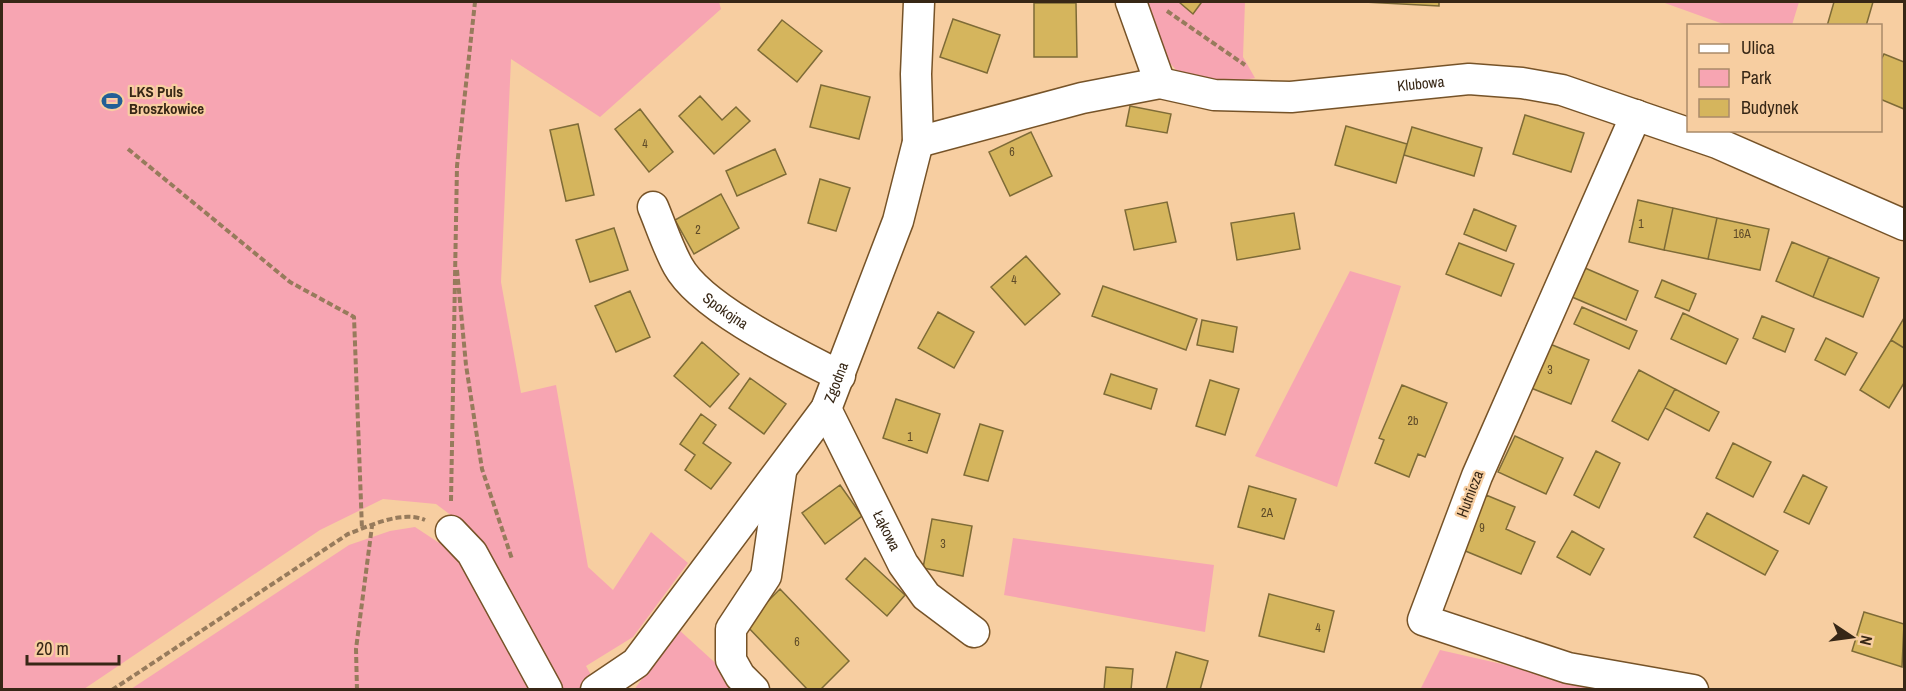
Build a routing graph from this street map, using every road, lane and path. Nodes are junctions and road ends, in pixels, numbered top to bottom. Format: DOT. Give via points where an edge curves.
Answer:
graph roads {
  1 [pos="475,2"];
  2 [pos="919,2"];
  3 [pos="1131,2"];
  4 [pos="1162,7"];
  5 [pos="1253,70"];
  6 [pos="1160,83"];
  7 [pos="1636,115"];
  8 [pos="918,142"];
  9 [pos="128,149"];
  10 [pos="653,207"];
  11 [pos="1905,225"];
  12 [pos="455,251"];
  13 [pos="840,376"];
  14 [pos="826,410"];
  15 [pos="782,469"];
  16 [pos="372,526"];
  17 [pos="362,529"];
  18 [pos="451,531"];
  19 [pos="514,565"];
  20 [pos="974,632"];
  21 [pos="112,690"];
  22 [pos="357,690"];
  23 [pos="547,690"];
  24 [pos="596,690"];
  25 [pos="754,690"];
  26 [pos="1693,690"];
  1 -- 12 [label="path" via="458,166"];
  2 -- 8 [label="street, Zgodna"];
  3 -- 6 [label="street"];
  4 -- 5 [label="path"];
  6 -- 7 [label="street, Klubowa" via="1214,95 1291,97 1469,79 1562,90"];
  6 -- 8 [label="street, Klubowa" via="1082,98"];
  7 -- 11 [label="street, Klubowa" via="1718,143"];
  7 -- 26 [label="street, Hutnicza" via="1477,476 1423,620 1568,668"];
  8 -- 13 [label="street, Zgodna" via="898,221"];
  9 -- 17 [label="path" via="290,282 354,317"];
  10 -- 13 [label="street, Spokojna" via="679,268 706,297 778,345"];
  12 -- 18 [label="path"];
  12 -- 19 [label="path" via="466,366 482,469"];
  13 -- 14 [label="street, Zgodna"];
  14 -- 15 [label="street, Zgodna"];
  14 -- 20 [label="street, Łąkowa" via="903,564 926,596"];
  15 -- 24 [label="street, Zgodna" via="636,663"];
  15 -- 25 [label="street" via="766,576 731,629 731,660"];
  16 -- 17 [label="path"];
  16 -- 18 [label="path" via="418,518"];
  16 -- 22 [label="path" via="356,649"];
  17 -- 21 [label="path" via="348,534"];
  18 -- 23 [label="street" via="472,553"];
}
